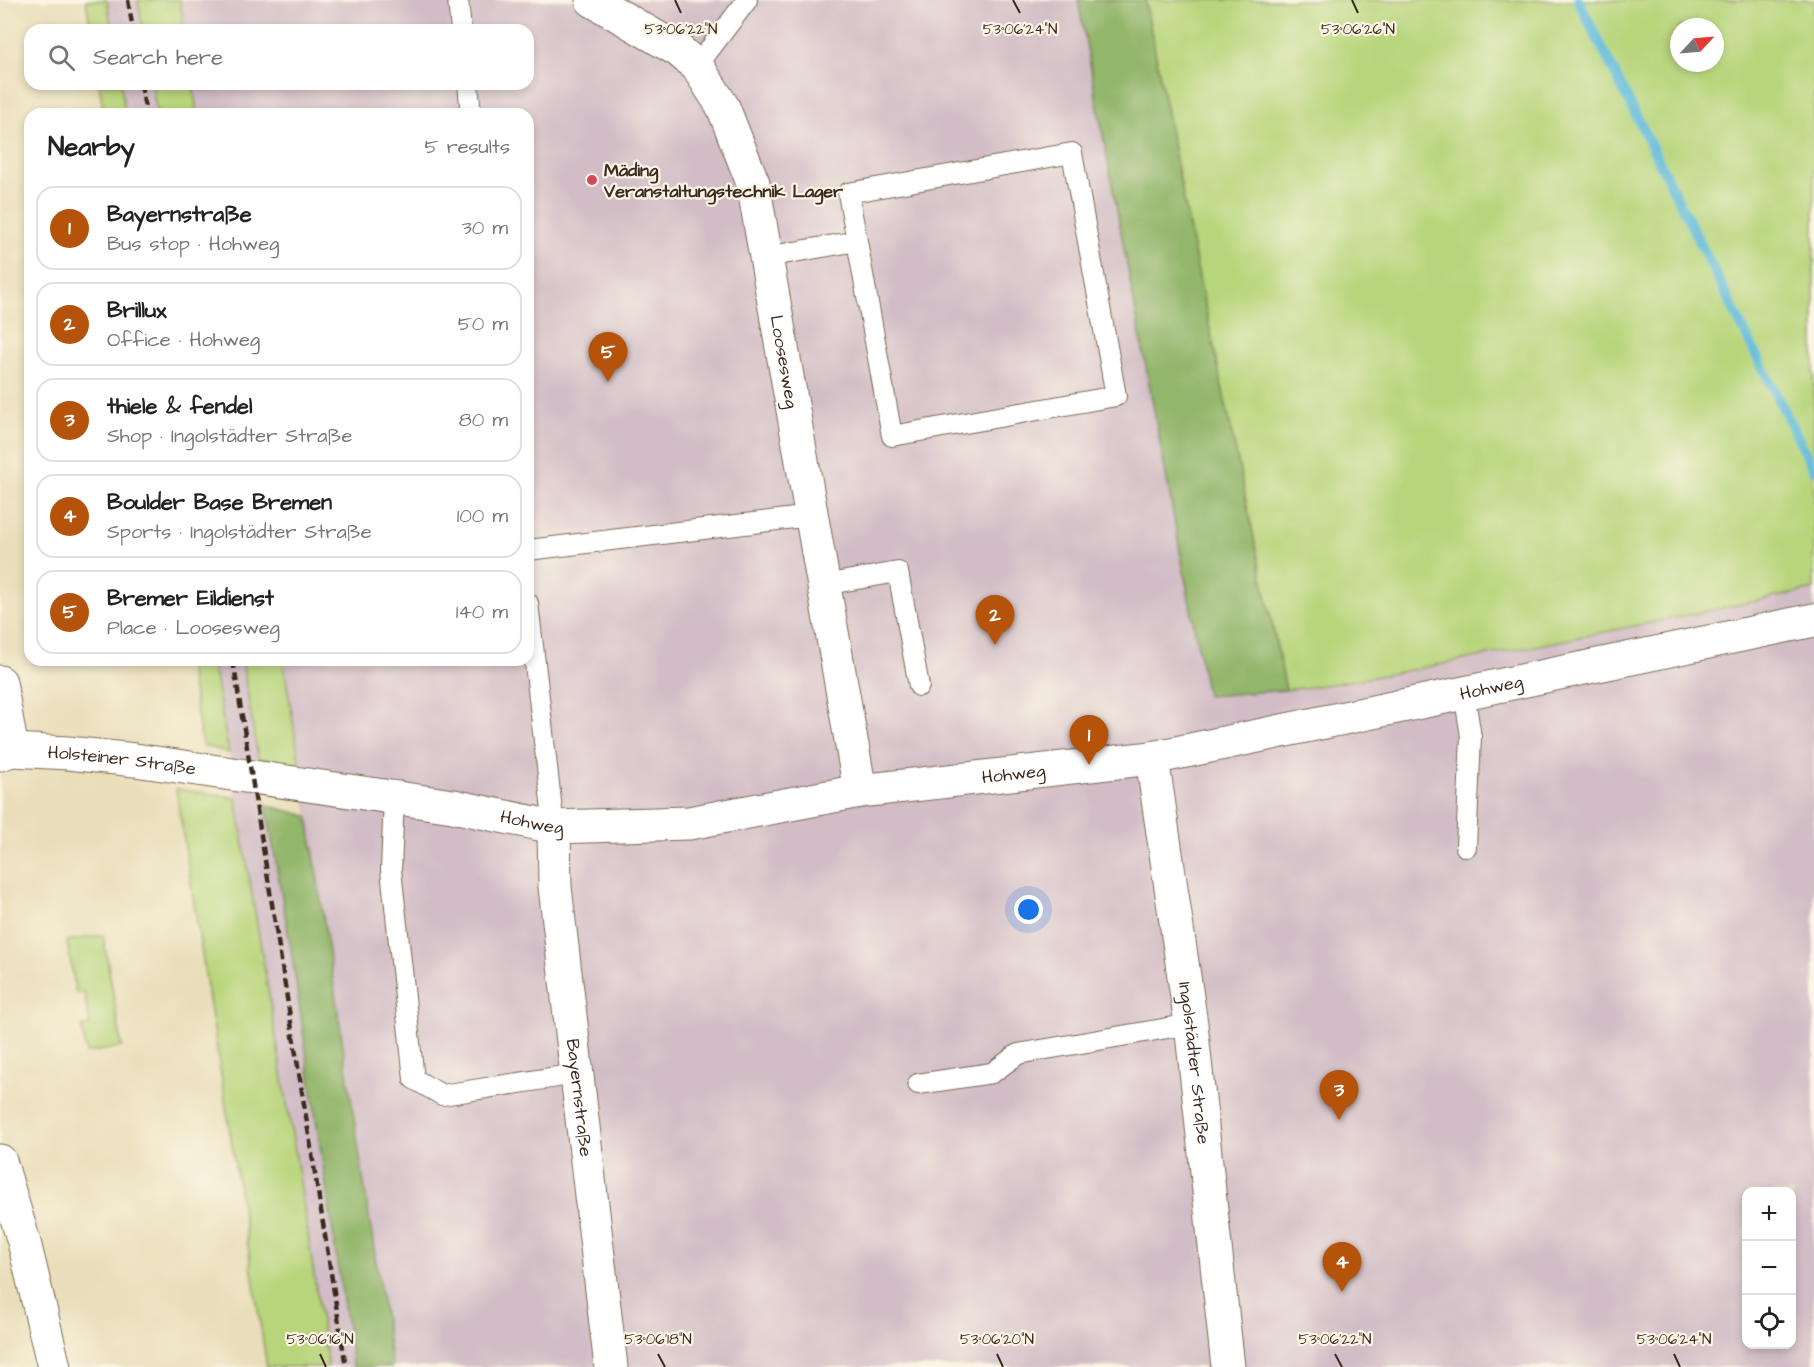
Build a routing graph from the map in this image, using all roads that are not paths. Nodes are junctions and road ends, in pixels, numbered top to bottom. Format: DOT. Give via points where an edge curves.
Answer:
graph roads {
  1 [pos="458,0"];
  2 [pos="592,0"];
  3 [pos="747,0"];
  4 [pos="460,24"];
  5 [pos="697,66"];
  6 [pos="469,90"];
  7 [pos="470,108"];
  8 [pos="857,241"];
  9 [pos="766,256"];
  10 [pos="811,516"];
  11 [pos="534,549"];
  12 [pos="823,585"];
  13 [pos="1814,620"];
  14 [pos="534,655"];
  15 [pos="0,682"];
  16 [pos="919,686"];
  17 [pos="1464,692"];
  18 [pos="6,752"];
  19 [pos="1152,758"];
  20 [pos="244,776"];
  21 [pos="860,791"];
  22 [pos="394,797"];
  23 [pos="554,827"];
  24 [pos="1466,847"];
  25 [pos="1191,1024"];
  26 [pos="576,1074"];
  27 [pos="918,1084"];
  28 [pos="0,1161"];
  29 [pos="54,1367"];
  30 [pos="611,1367"];
  31 [pos="1228,1367"];
  1 -- 4 [label="lane"];
  2 -- 5 [label="street, Loosesweg" via="678,50"];
  3 -- 5 [label="lane"];
  5 -- 9 [label="street, Loosesweg" via="723,107 753,183"];
  6 -- 7 [label="lane"];
  8 -- 8 [label="lane" via="848,193 1072,153 1116,396 892,436"];
  8 -- 9 [label="lane"];
  9 -- 10 [label="street, Loosesweg"];
  10 -- 11 [label="lane"];
  10 -- 12 [label="street, Loosesweg"];
  12 -- 16 [label="lane" via="898,572"];
  12 -- 21 [label="street, Loosesweg"];
  13 -- 17 [label="street, Hohweg"];
  14 -- 23 [label="lane"];
  15 -- 18 [label="street"];
  17 -- 19 [label="street, Hohweg"];
  17 -- 24 [label="lane" via="1471,737"];
  18 -- 20 [label="street, Holsteiner Straße" via="68,753"];
  19 -- 21 [label="street, Hohweg"];
  19 -- 25 [label="street, Ingolstädter Straße"];
  20 -- 22 [label="street, Hohweg"];
  21 -- 23 [label="street, Hohweg" via="689,823"];
  22 -- 23 [label="street, Hohweg"];
  22 -- 26 [label="lane" via="391,870 414,1079 442,1095"];
  23 -- 26 [label="street, Bayernstraße" via="555,887"];
  25 -- 27 [label="lane" via="1018,1054 992,1073"];
  25 -- 31 [label="street, Ingolstädter Straße"];
  26 -- 30 [label="street, Bayernstraße"];
  28 -- 29 [label="street"];
}
